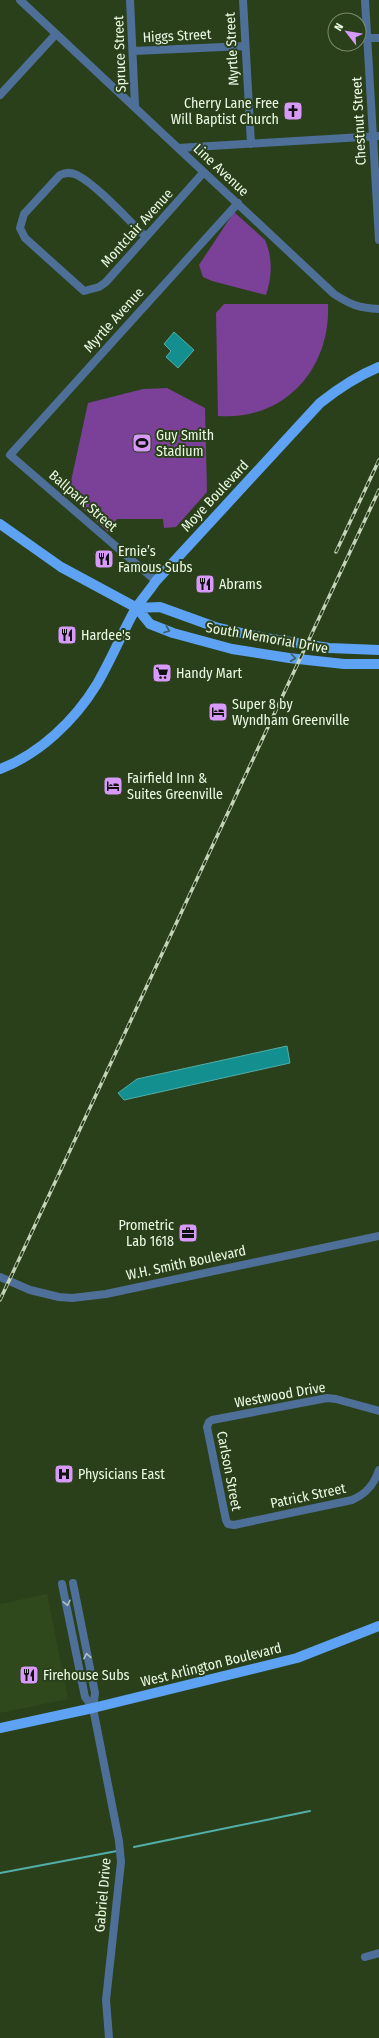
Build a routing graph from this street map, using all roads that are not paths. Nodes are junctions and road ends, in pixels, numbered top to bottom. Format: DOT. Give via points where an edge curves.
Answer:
graph roads {
  1 [pos="20,0"];
  2 [pos="130,0"];
  3 [pos="243,0"];
  4 [pos="365,0"];
  5 [pos="366,12"];
  6 [pos="56,34"];
  7 [pos="367,38"];
  8 [pos="379,38"];
  9 [pos="245,46"];
  10 [pos="134,51"];
  11 [pos="0,95"];
  12 [pos="135,106"];
  13 [pos="376,136"];
  14 [pos="251,144"];
  15 [pos="178,148"];
  16 [pos="203,173"];
  17 [pos="238,203"];
  18 [pos="146,237"];
  19 [pos="379,240"];
  20 [pos="379,309"];
  21 [pos="379,367"];
  22 [pos="10,455"];
  23 [pos="1,528"];
  24 [pos="156,582"];
  25 [pos="137,608"];
  26 [pos="379,650"];
  27 [pos="379,664"];
  28 [pos="0,769"];
  29 [pos="379,1236"];
  30 [pos="0,1277"];
  31 [pos="379,1411"];
  32 [pos="209,1422"];
  33 [pos="379,1470"];
  34 [pos="228,1524"];
  35 [pos="73,1583"];
  36 [pos="62,1584"];
  37 [pos="379,1626"];
  38 [pos="93,1708"];
  39 [pos="0,1728"];
  40 [pos="379,1954"];
  41 [pos="365,1957"];
  42 [pos="109,2038"];
  1 -- 6 [label="street, Line Avenue"];
  2 -- 10 [label="street, Spruce Street"];
  3 -- 9 [label="street, Myrtle Street"];
  4 -- 5 [label="street, Chestnut Street"];
  6 -- 11 [label="street"];
  6 -- 12 [label="street, Line Avenue"];
  7 -- 8 [label="street"];
  7 -- 13 [label="street, Chestnut Street"];
  9 -- 10 [label="street, Higgs Street"];
  9 -- 14 [label="street, Myrtle Street"];
  10 -- 12 [label="street, Spruce Street"];
  12 -- 15 [label="street, Line Avenue"];
  13 -- 14 [label="street"];
  13 -- 19 [label="street, Chestnut Street"];
  14 -- 15 [label="street"];
  15 -- 16 [label="street, Line Avenue"];
  16 -- 17 [label="street, Line Avenue"];
  16 -- 18 [label="street, Montclair Avenue"];
  17 -- 20 [label="street, Line Avenue" via="334,294 362,308"];
  17 -- 22 [label="street, Myrtle Avenue"];
  18 -- 18 [label="street, Montclair Avenue" via="106,282 84,291 25,238 20,228 24,214 65,172 84,180"];
  21 -- 24 [label="main road, Moye Boulevard" via="361,374 320,403"];
  22 -- 24 [label="street, Ballpark Street"];
  23 -- 25 [label="main road, South Memorial Drive" via="61,567"];
  24 -- 25 [label="main road, Moye Boulevard"];
  25 -- 26 [label="main road, South Memorial Drive" via="160,607 218,628 265,638 329,648"];
  25 -- 27 [label="main road, South Memorial Drive, one-way" via="150,624 211,644 289,658 344,664"];
  25 -- 28 [label="main road, Moye Boulevard" via="97,684 74,715 50,739 9,766"];
  29 -- 30 [label="street, W.H. Smith Boulevard" via="106,1294 72,1298 45,1295"];
  31 -- 32 [label="street, Westwood Drive" via="336,1399 322,1398"];
  32 -- 34 [label="street, Carlson Street" via="207,1426"];
  33 -- 34 [label="street, Patrick Street" via="372,1485 352,1500 234,1525"];
  38 -- 35 [label="street, one-way" via="95,1693"];
  36 -- 38 [label="street, one-way" via="85,1697"];
  37 -- 38 [label="main road, West Arlington Boulevard" via="297,1658"];
  38 -- 39 [label="main road, West Arlington Boulevard"];
  38 -- 42 [label="street, Gabriel Drive" via="121,1862 106,2000"];
  40 -- 41 [label="street"];
}
